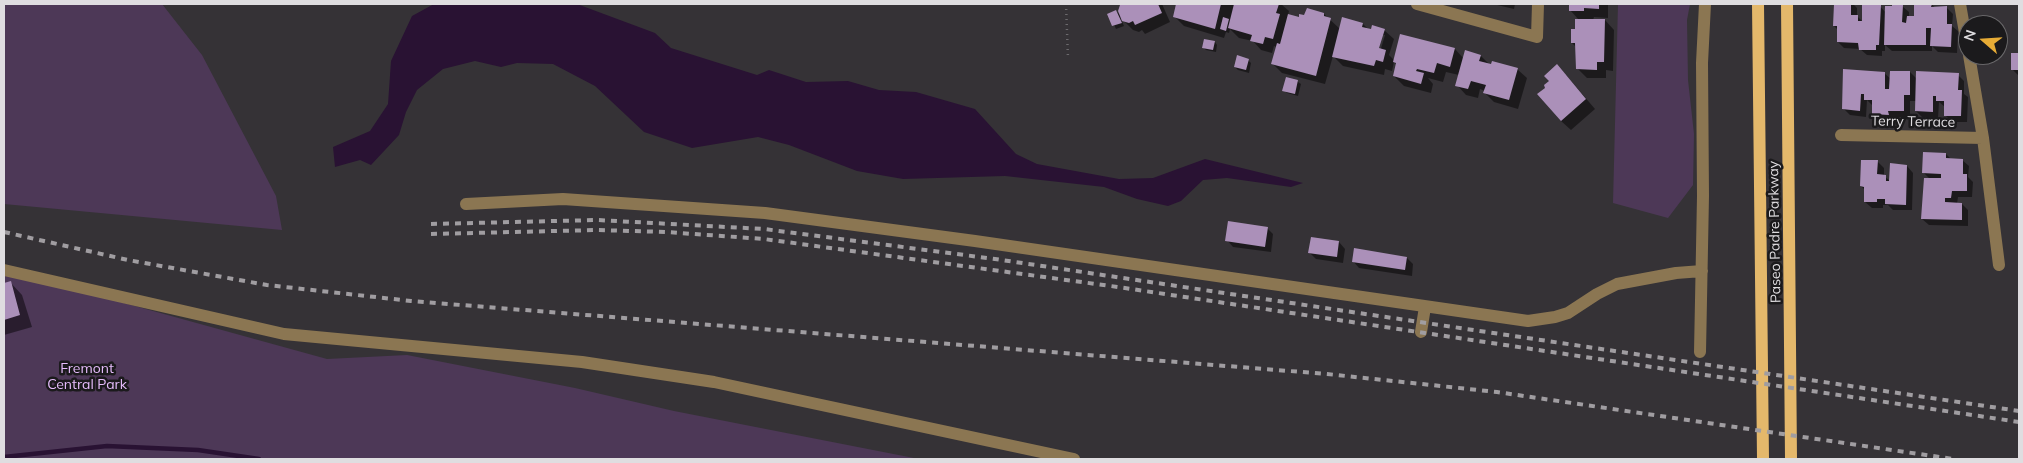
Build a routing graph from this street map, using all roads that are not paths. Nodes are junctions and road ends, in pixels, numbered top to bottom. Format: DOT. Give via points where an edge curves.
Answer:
graph roads {
  1 [pos="1417,4"];
  2 [pos="1538,4"];
  3 [pos="1705,4"];
  4 [pos="1758,4"];
  5 [pos="1787,4"];
  6 [pos="1971,65"];
  7 [pos="1841,135"];
  8 [pos="1983,138"];
  9 [pos="466,204"];
  10 [pos="1999,265"];
  11 [pos="4,270"];
  12 [pos="1702,270"];
  13 [pos="1425,307"];
  14 [pos="1421,332"];
  15 [pos="1700,352"];
  16 [pos="1074,459"];
  17 [pos="1763,459"];
  18 [pos="1791,459"];
  1 -- 2 [label="street" via="1537,37"];
  3 -- 12 [label="street"];
  4 -- 17 [label="main road, Paseo Padre Parkway"];
  5 -- 18 [label="main road, Paseo Padre Parkway"];
  6 -- 8 [label="street"];
  7 -- 8 [label="street, Terry Terrace"];
  8 -- 10 [label="street"];
  9 -- 13 [label="street" via="563,199 765,213"];
  11 -- 16 [label="street" via="284,334 582,362 714,382"];
  12 -- 13 [label="street" via="1616,284 1568,313 1542,320 1514,320"];
  12 -- 15 [label="street"];
  13 -- 14 [label="street"];
}
